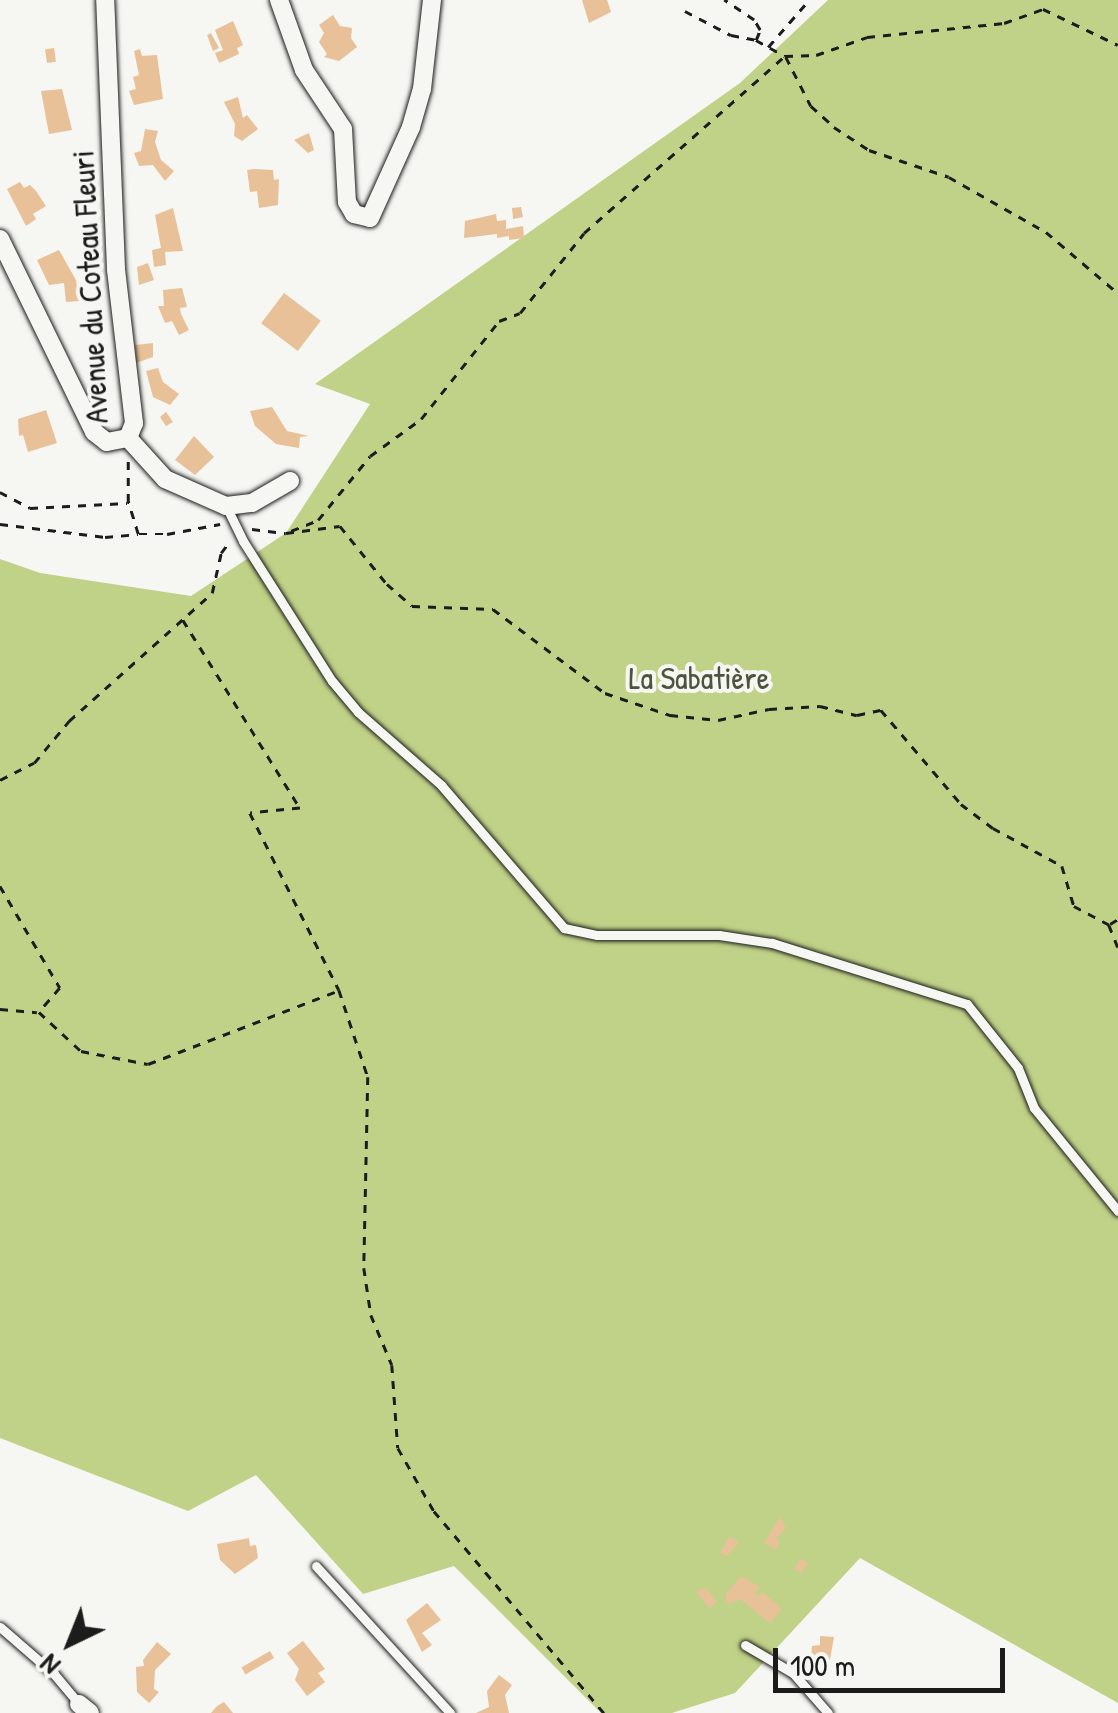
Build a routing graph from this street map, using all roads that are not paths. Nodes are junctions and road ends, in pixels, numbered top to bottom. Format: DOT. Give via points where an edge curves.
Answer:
graph roads {
  1 [pos="105,0"];
  2 [pos="278,0"];
  3 [pos="432,0"];
  4 [pos="0,239"];
  5 [pos="124,440"];
  6 [pos="290,481"];
  7 [pos="234,519"];
  8 [pos="1118,1211"];
  9 [pos="316,1566"];
  10 [pos="0,1627"];
  11 [pos="745,1646"];
  12 [pos="85,1708"];
  13 [pos="450,1713"];
  14 [pos="828,1713"];
  1 -- 5 [label="street, Avenue du Coteau Fleuri" via="116,269 134,424"];
  2 -- 3 [label="street" via="304,70 343,129 347,202 354,214 370,218 422,89"];
  4 -- 5 [label="street, Avenue du Coteau Fleuri" via="94,432 106,442"];
  5 -- 7 [label="street" via="165,480"];
  6 -- 7 [label="street"];
  7 -- 8 [label="lane" via="332,681 440,784 564,928 597,935 719,934 772,943 967,1004 1018,1068 1034,1108"];
  9 -- 13 [label="lane"];
  10 -- 12 [label="lane"];
  11 -- 14 [label="lane" via="793,1673"];
}
